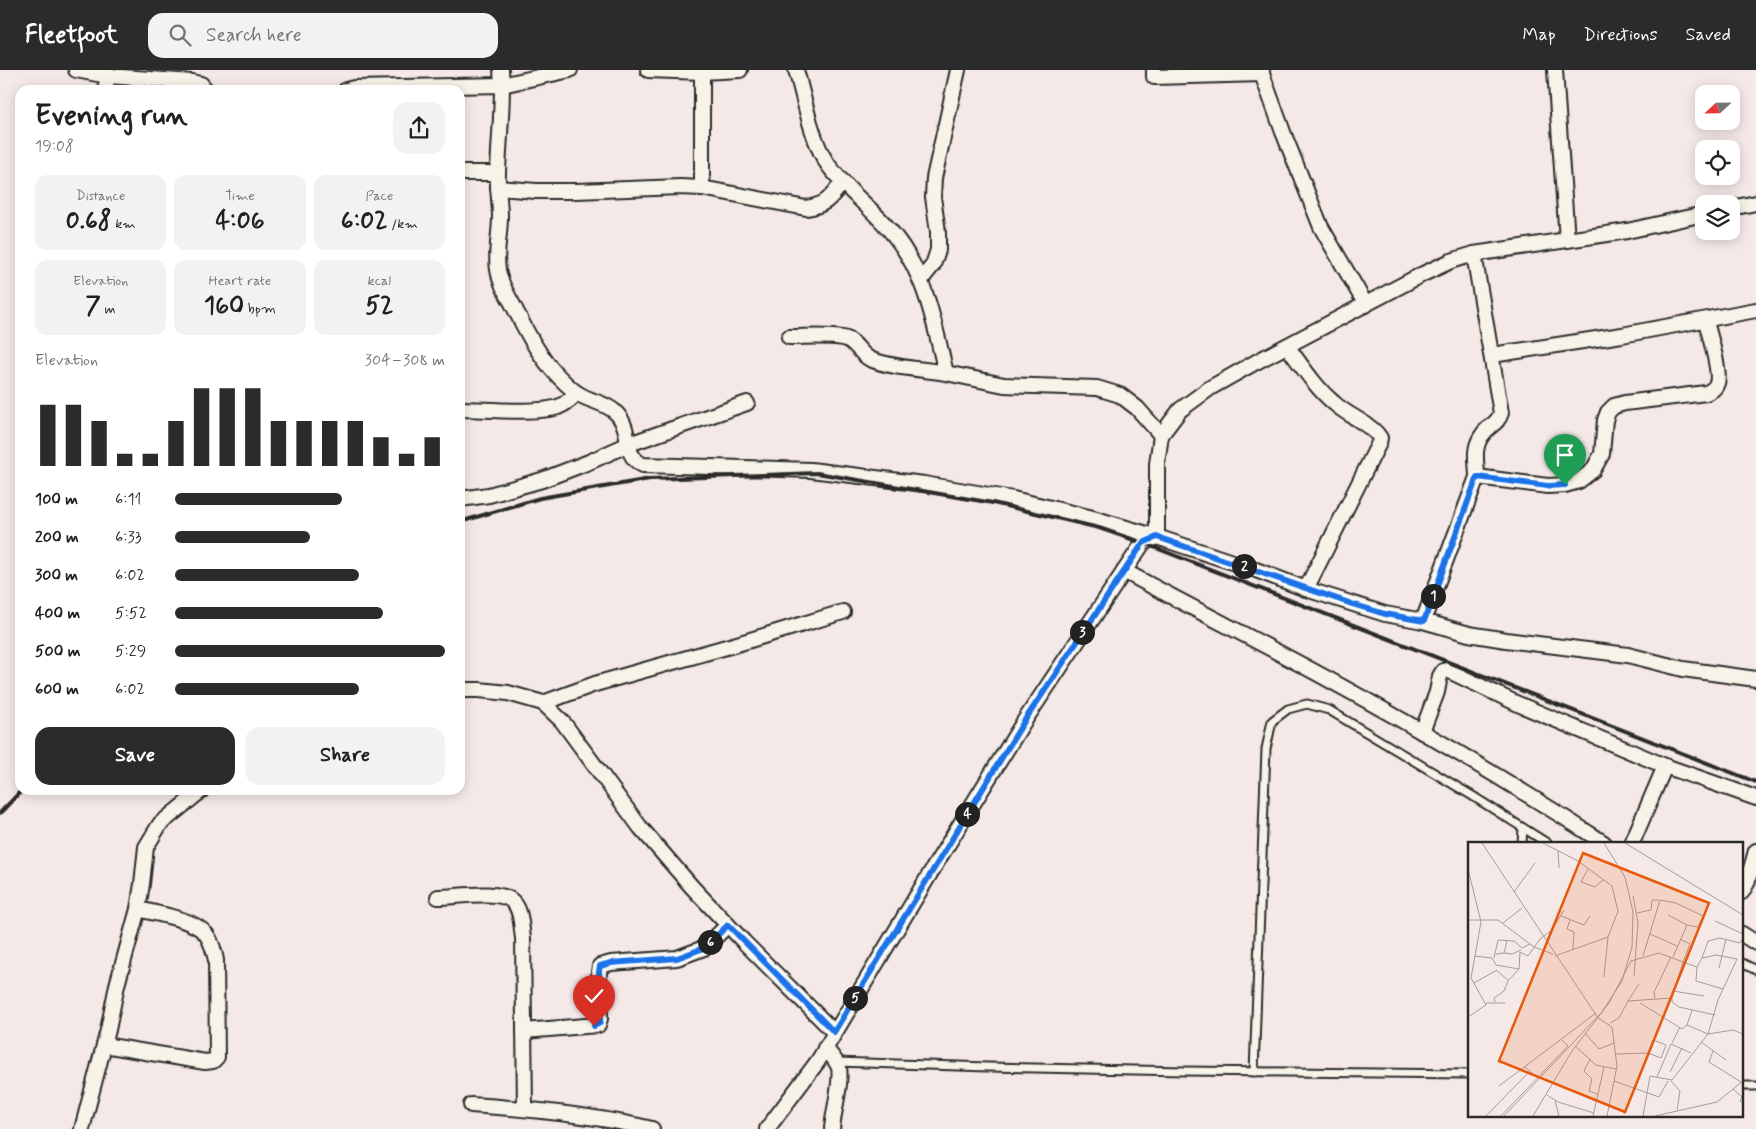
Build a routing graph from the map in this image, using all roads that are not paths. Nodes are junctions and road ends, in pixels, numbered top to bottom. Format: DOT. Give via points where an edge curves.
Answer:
graph roads {
  1 [pos="76,70"];
  2 [pos="501,70"];
  3 [pos="570,70"];
  4 [pos="648,70"];
  5 [pos="740,70"];
  6 [pos="796,70"];
  7 [pos="958,70"];
  8 [pos="1154,70"];
  9 [pos="1555,70"];
  10 [pos="702,72"];
  11 [pos="1262,72"];
  12 [pos="531,74"];
  13 [pos="108,76"];
  14 [pos="106,85"];
  15 [pos="202,85"];
  16 [pos="502,85"];
  17 [pos="465,86"];
  18 [pos="465,173"];
  19 [pos="498,173"];
  20 [pos="843,182"];
  21 [pos="498,188"];
  22 [pos="702,188"];
  23 [pos="1756,203"];
  24 [pos="1740,206"];
  25 [pos="1695,216"];
  26 [pos="1567,240"];
  27 [pos="1474,254"];
  28 [pos="921,280"];
  29 [pos="1366,304"];
  30 [pos="1756,310"];
  31 [pos="1706,321"];
  32 [pos="789,337"];
  33 [pos="1287,346"];
  34 [pos="1492,355"];
  35 [pos="946,372"];
  36 [pos="577,393"];
  37 [pos="748,403"];
  38 [pos="465,409"];
  39 [pos="1161,435"];
  40 [pos="628,444"];
  41 [pos="1477,477"];
  42 [pos="465,498"];
  43 [pos="1157,537"];
  44 [pos="1124,571"];
  45 [pos="1306,589"];
  46 [pos="843,612"];
  47 [pos="1424,621"];
  48 [pos="1756,679"];
  49 [pos="465,690"];
  50 [pos="542,703"];
  51 [pos="1422,732"];
  52 [pos="1665,766"];
  53 [pos="196,795"];
  54 [pos="1756,798"];
  55 [pos="1523,828"];
  56 [pos="1522,842"];
  57 [pos="1545,842"];
  58 [pos="1602,842"];
  59 [pos="1632,842"];
  60 [pos="1756,851"];
  61 [pos="1749,887"];
  62 [pos="438,897"];
  63 [pos="138,909"];
  64 [pos="728,925"];
  65 [pos="1744,935"];
  66 [pos="1756,943"];
  67 [pos="1744,964"];
  68 [pos="1756,970"];
  69 [pos="524,1031"];
  70 [pos="834,1032"];
  71 [pos="104,1045"];
  72 [pos="825,1048"];
  73 [pos="836,1062"];
  74 [pos="1254,1072"];
  75 [pos="1468,1074"];
  76 [pos="471,1105"];
  77 [pos="525,1108"];
  78 [pos="82,1129"];
  79 [pos="652,1129"];
  80 [pos="767,1129"];
  81 [pos="832,1129"];
  1 -- 13 [label="street"];
  2 -- 16 [label="street"];
  3 -- 12 [label="street"];
  4 -- 10 [label="street"];
  5 -- 10 [label="street"];
  6 -- 20 [label="street" via="825,160"];
  7 -- 28 [label="street" via="934,178 938,250 933,265"];
  8 -- 11 [label="street" via="1154,77"];
  9 -- 26 [label="street"];
  10 -- 22 [label="street"];
  11 -- 29 [label="street" via="1321,227"];
  12 -- 16 [label="street"];
  13 -- 14 [label="street"];
  13 -- 15 [label="street"];
  16 -- 17 [label="street"];
  16 -- 19 [label="street"];
  18 -- 19 [label="street"];
  19 -- 21 [label="street"];
  20 -- 22 [label="street" via="829,199 819,206 806,208"];
  20 -- 28 [label="street" via="889,229"];
  21 -- 22 [label="street" via="576,192 654,187"];
  21 -- 36 [label="street" via="497,260 504,288 544,359"];
  23 -- 24 [label="street"];
  25 -- 26 [label="street"];
  26 -- 27 [label="street"];
  27 -- 29 [label="street" via="1451,261"];
  27 -- 34 [label="street"];
  28 -- 35 [label="street"];
  29 -- 33 [label="street"];
  30 -- 31 [label="street"];
  31 -- 34 [label="street"];
  31 -- 41 [label="street" via="1718,372 1714,390 1614,406 1605,420 1602,454 1593,470 1579,481 1548,486"];
  32 -- 35 [label="street" via="843,338 872,360"];
  33 -- 39 [label="street" via="1210,388 1180,410"];
  33 -- 45 [label="street" via="1334,404 1374,430 1380,438"];
  34 -- 41 [label="street" via="1501,413 1499,420 1478,442 1475,453"];
  35 -- 39 [label="street" via="1004,385 1097,388 1120,395"];
  36 -- 38 [label="street" via="557,407 536,410"];
  36 -- 40 [label="street" via="613,410 628,432"];
  37 -- 40 [label="street"];
  39 -- 43 [label="street" via="1157,464"];
  40 -- 42 [label="street" via="542,480"];
  40 -- 43 [label="street" via="630,454 643,465 811,470 924,484 1013,499"];
  41 -- 47 [label="street"];
  43 -- 44 [label="street" via="1143,543"];
  43 -- 45 [label="street"];
  44 -- 51 [label="street"];
  44 -- 70 [label="street" via="1023,723"];
  45 -- 47 [label="street" via="1385,614"];
  46 -- 50 [label="street" via="595,684"];
  47 -- 48 [label="street" via="1469,634 1628,655 1683,669"];
  49 -- 50 [label="street" via="508,693"];
  50 -- 64 [label="street" via="562,721 640,827"];
  51 -- 52 [label="street" via="1440,676 1447,670 1518,704"];
  51 -- 58 [label="street"];
  52 -- 54 [label="street"];
  52 -- 59 [label="street"];
  53 -- 63 [label="street" via="160,824 146,847"];
  55 -- 56 [label="lane"];
  55 -- 57 [label="lane"];
  55 -- 74 [label="lane" via="1329,710 1308,704 1288,709 1272,721 1266,748"];
  60 -- 61 [label="street"];
  62 -- 69 [label="street" via="493,895 505,896 514,902 520,914 523,938"];
  63 -- 71 [label="street"];
  63 -- 71 [label="street" via="195,925 213,946 217,1057 206,1062"];
  64 -- 69 [label="street" via="704,948 677,958 600,966 598,1025"];
  64 -- 70 [label="street"];
  65 -- 66 [label="street"];
  67 -- 68 [label="lane"];
  69 -- 77 [label="street"];
  70 -- 72 [label="street"];
  71 -- 78 [label="street"];
  72 -- 73 [label="street"];
  72 -- 80 [label="street"];
  73 -- 74 [label="lane"];
  73 -- 81 [label="street" via="840,1079"];
  74 -- 75 [label="lane"];
  76 -- 77 [label="street"];
  77 -- 79 [label="street" via="601,1118"];
}
